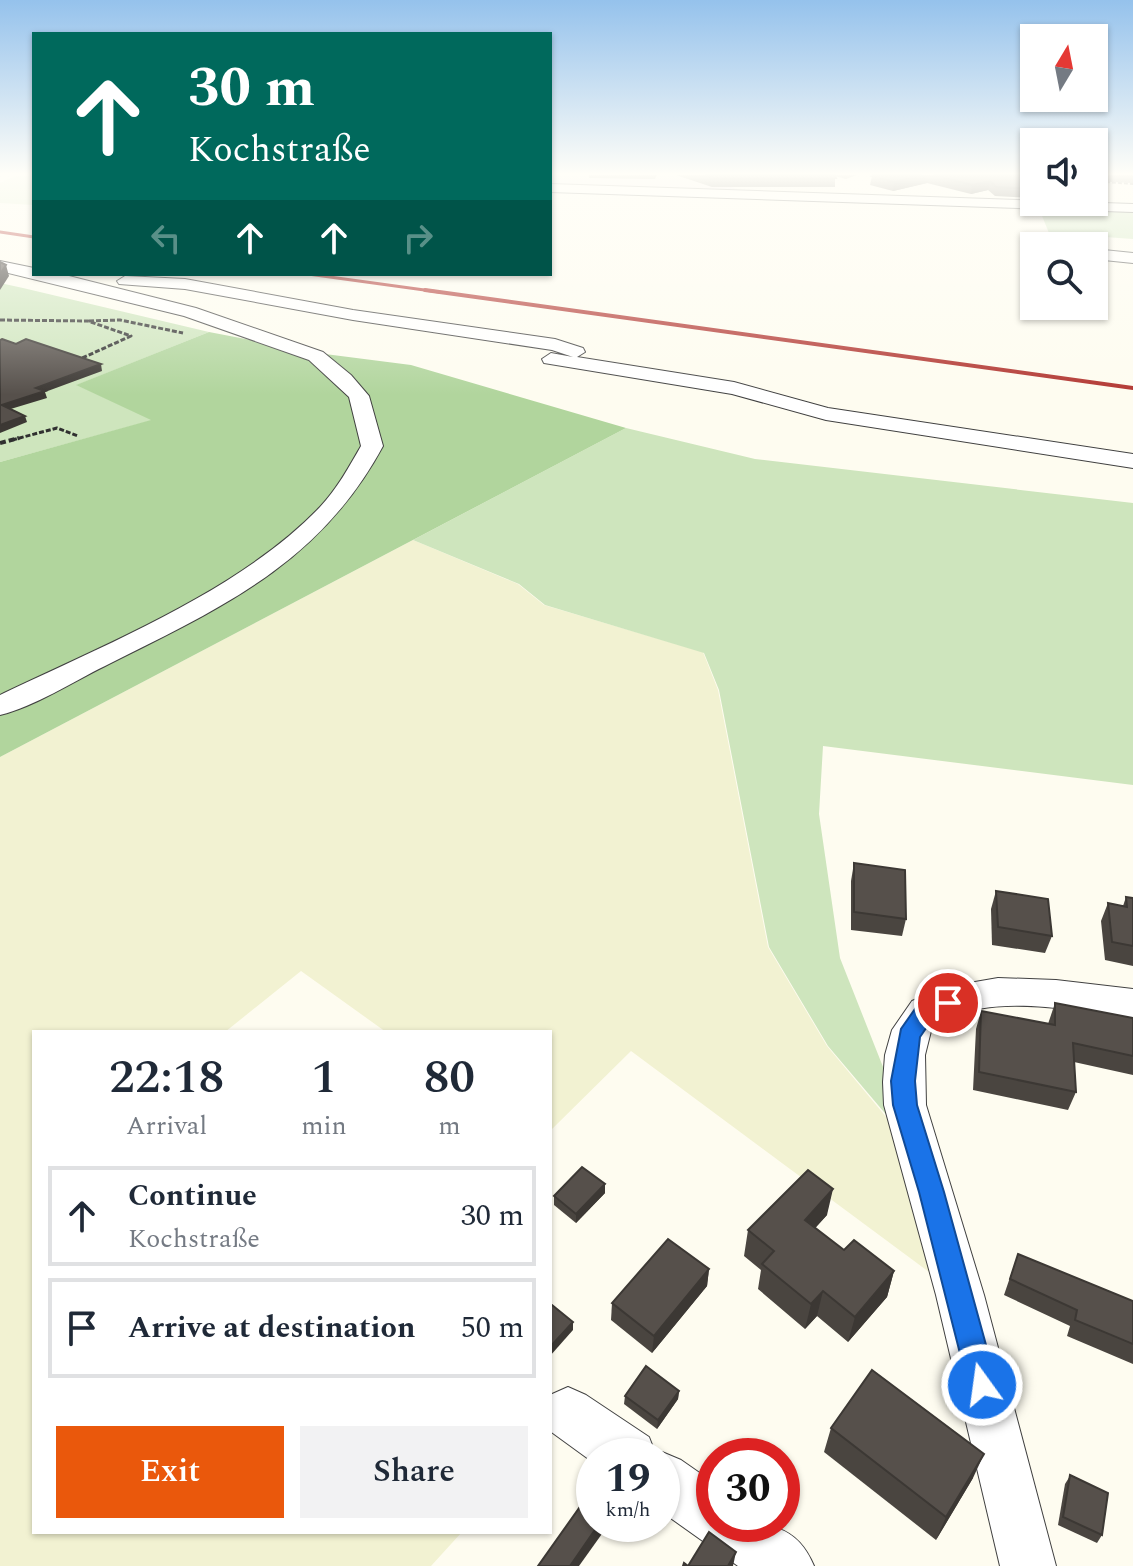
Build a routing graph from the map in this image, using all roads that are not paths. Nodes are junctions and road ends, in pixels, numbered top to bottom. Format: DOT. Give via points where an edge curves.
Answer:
graph roads {
  1 [pos="1108,255"];
  2 [pos="1133,258"];
  3 [pos="0,266"];
  4 [pos="32,273"];
  5 [pos="51,276"];
  6 [pos="87,284"];
  7 [pos="551,359"];
  8 [pos="607,369"];
  9 [pos="1133,461"];
  10 [pos="0,706"];
  11 [pos="1133,1004"];
  12 [pos="568,1413"];
  13 [pos="604,1438"];
  14 [pos="752,1542"];
  15 [pos="786,1566"];
  16 [pos="1028,1566"];
  1 -- 2 [label="street"];
  3 -- 4 [label="street"];
  5 -- 6 [label="street"];
  6 -- 8 [label="street" via="185,284 555,345"];
  6 -- 10 [label="street" via="190,312 316,356 359,396 372,446 338,501 246,581"];
  7 -- 8 [label="street"];
  8 -- 9 [label="street" via="734,388 826,414"];
  11 -- 16 [label="street" via="1049,993 971,994 925,1012 909,1035 905,1105"];
  12 -- 13 [label="street"];
  14 -- 15 [label="street"];
}
